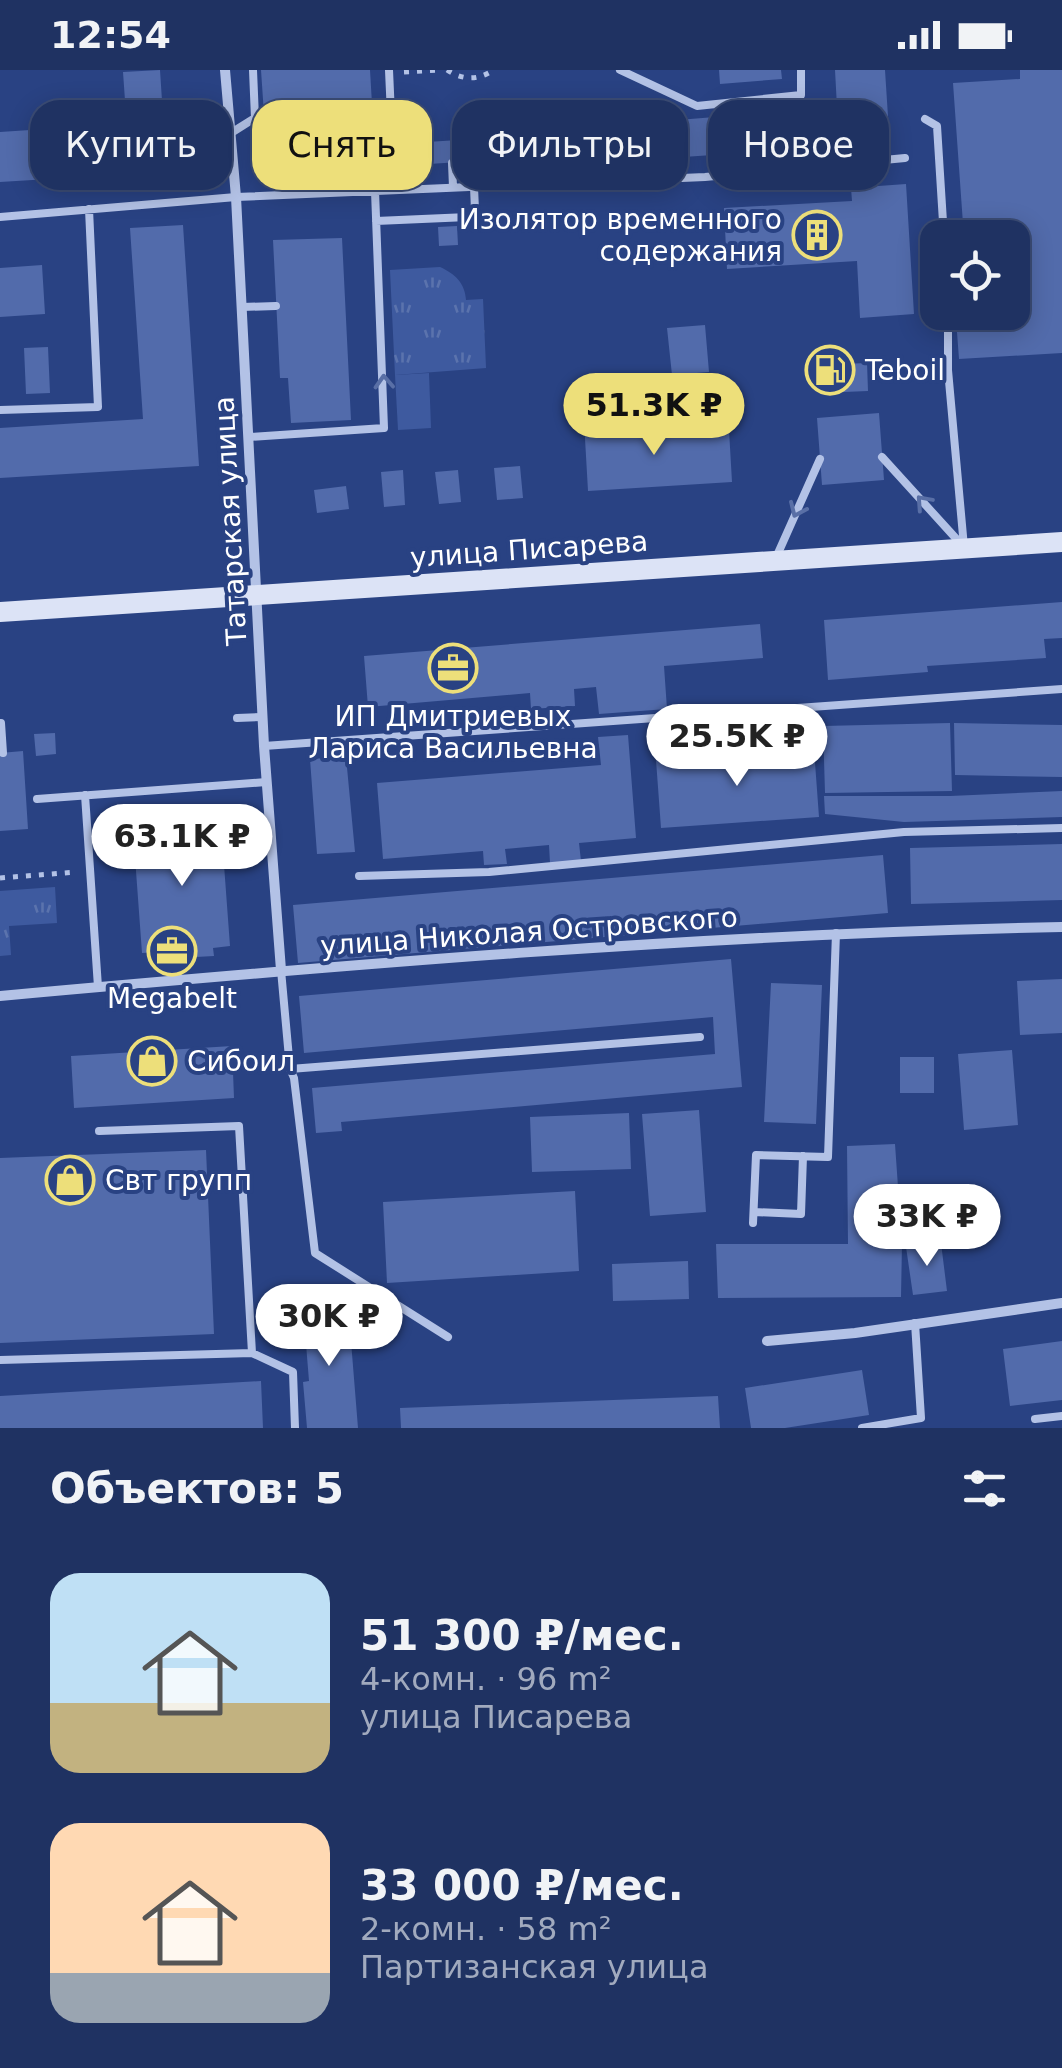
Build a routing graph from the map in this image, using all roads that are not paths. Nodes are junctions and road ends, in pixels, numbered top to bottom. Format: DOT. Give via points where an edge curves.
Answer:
graph roads {
  1 [pos="225,70"];
  2 [pos="253,70"];
  3 [pos="620,70"];
  4 [pos="801,70"];
  5 [pos="389,71"];
  6 [pos="228,100"];
  7 [pos="925,118"];
  8 [pos="232,133"];
  9 [pos="232,147"];
  10 [pos="905,158"];
  11 [pos="688,178"];
  12 [pos="452,188"];
  13 [pos="474,190"];
  14 [pos="375,191"];
  15 [pos="236,197"];
  16 [pos="90,210"];
  17 [pos="0,217"];
  18 [pos="943,220"];
  19 [pos="376,221"];
  20 [pos="276,306"];
  21 [pos="242,307"];
  22 [pos="948,330"];
  23 [pos="0,410"];
  24 [pos="249,436"];
  25 [pos="882,457"];
  26 [pos="820,459"];
  27 [pos="1062,542"];
  28 [pos="964,547"];
  29 [pos="775,560"];
  30 [pos="257,594"];
  31 [pos="0,612"];
  32 [pos="1062,689"];
  33 [pos="262,716"];
  34 [pos="237,718"];
  35 [pos="1,723"];
  36 [pos="264,746"];
  37 [pos="3,753"];
  38 [pos="266,782"];
  39 [pos="84,795"];
  40 [pos="37,798"];
  41 [pos="1062,828"];
  42 [pos="359,876"];
  43 [pos="1062,927"];
  44 [pos="836,933"];
  45 [pos="281,970"];
  46 [pos="98,987"];
  47 [pos="0,996"];
  48 [pos="700,1037"];
  49 [pos="290,1069"];
  50 [pos="99,1131"];
  51 [pos="803,1156"];
  52 [pos="754,1212"];
  53 [pos="753,1224"];
  54 [pos="1062,1303"];
  55 [pos="915,1324"];
  56 [pos="448,1337"];
  57 [pos="767,1341"];
  58 [pos="252,1352"];
  59 [pos="0,1360"];
  60 [pos="1062,1416"];
  61 [pos="1035,1419"];
  62 [pos="296,1428"];
  63 [pos="862,1428"];
  1 -- 6 [label="street, Татарская улица"];
  2 -- 8 [label="lane" via="255,118"];
  3 -- 4 [label="lane" via="697,106 801,95"];
  5 -- 14 [label="lane" via="393,160"];
  7 -- 18 [label="lane" via="937,126"];
  9 -- 15 [label="street, Татарская улица"];
  10 -- 11 [label="lane"];
  12 -- 14 [label="lane"];
  13 -- 19 [label="lane" via="475,210 468,216"];
  14 -- 15 [label="lane"];
  14 -- 19 [label="lane"];
  15 -- 16 [label="lane"];
  15 -- 21 [label="street, Татарская улица"];
  16 -- 17 [label="lane"];
  16 -- 23 [label="lane" via="98,407"];
  24 -- 19 [label="lane, one-way" via="384,428"];
  20 -- 21 [label="lane"];
  21 -- 24 [label="street, Татарская улица"];
  22 -- 28 [label="lane"];
  24 -- 30 [label="street, Татарская улица"];
  28 -- 25 [label="lane, one-way"];
  26 -- 29 [label="lane, one-way"];
  27 -- 28 [label="main road, улица Писарева"];
  28 -- 29 [label="main road, улица Писарева"];
  29 -- 30 [label="main road, улица Писарева"];
  30 -- 31 [label="main road, улица Писарева"];
  30 -- 33 [label="street, Татарская улица"];
  32 -- 36 [label="lane"];
  33 -- 34 [label="lane"];
  33 -- 36 [label="street, Татарская улица"];
  35 -- 37 [label="lane"];
  36 -- 38 [label="street, Татарская улица"];
  38 -- 39 [label="lane"];
  38 -- 45 [label="street, Татарская улица"];
  39 -- 40 [label="lane"];
  39 -- 46 [label="lane"];
  41 -- 42 [label="lane" via="904,832 489,872"];
  43 -- 44 [label="street, улица Николая Островского"];
  44 -- 45 [label="street, улица Николая Островского"];
  44 -- 51 [label="lane" via="828,1157"];
  45 -- 46 [label="street, улица Николая Островского"];
  45 -- 49 [label="lane"];
  46 -- 47 [label="street, улица Николая Островского"];
  48 -- 49 [label="lane"];
  49 -- 56 [label="lane" via="315,1254"];
  50 -- 58 [label="lane" via="238,1126"];
  51 -- 52 [label="lane" via="756,1155"];
  51 -- 52 [label="lane" via="801,1214"];
  52 -- 53 [label="lane"];
  54 -- 55 [label="street"];
  55 -- 57 [label="street"];
  55 -- 63 [label="lane" via="922,1418"];
  58 -- 59 [label="lane"];
  58 -- 62 [label="lane" via="293,1372"];
  60 -- 61 [label="lane"];
}
